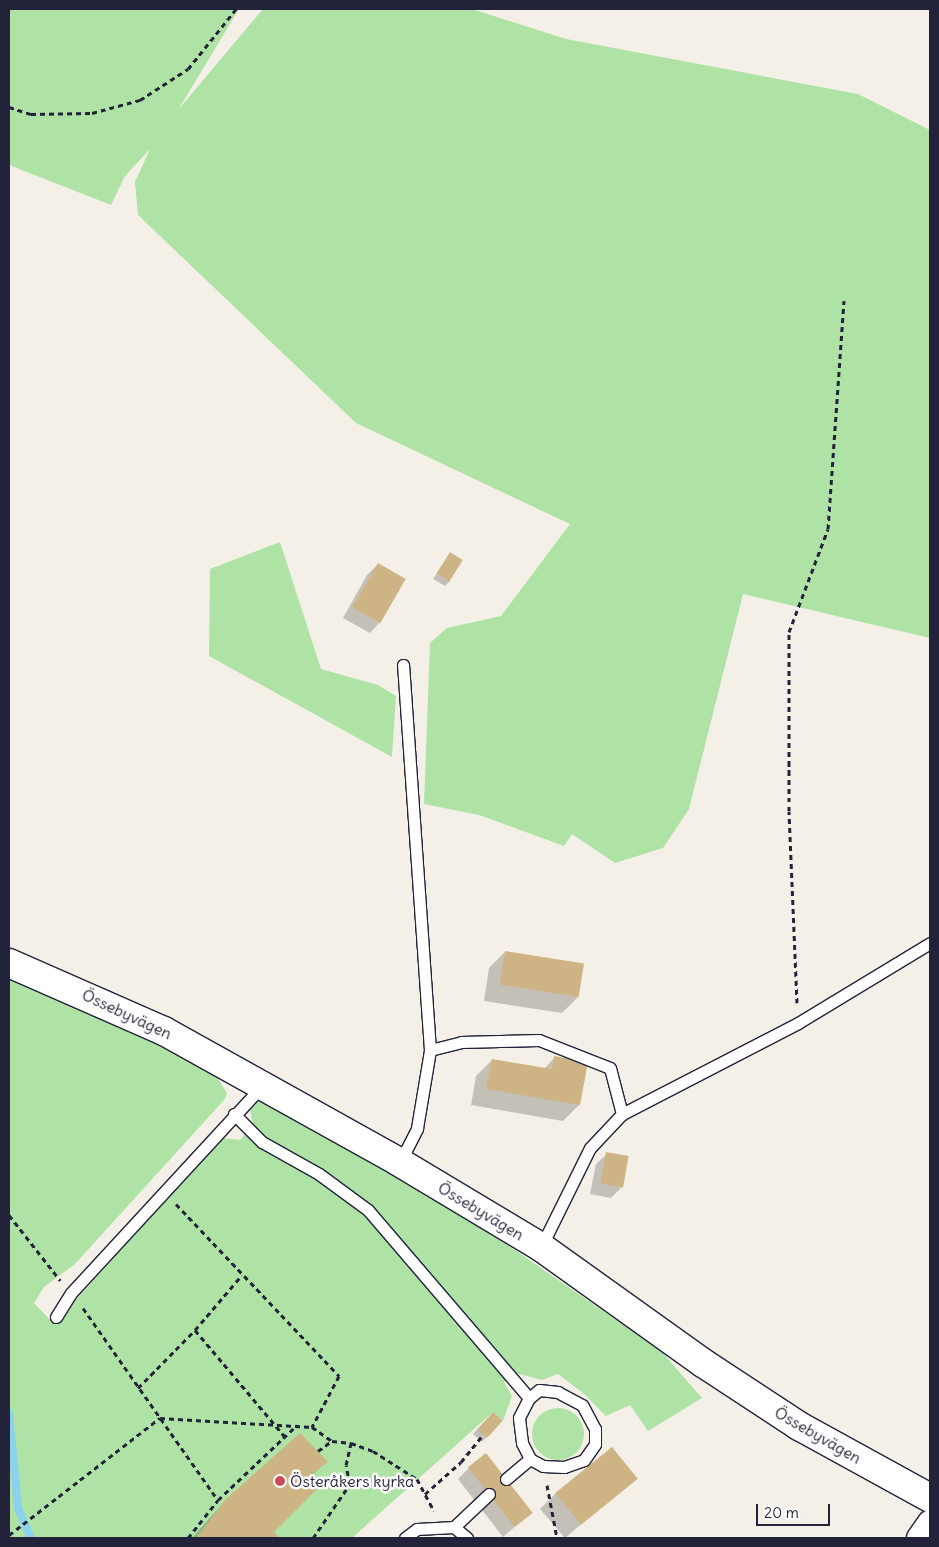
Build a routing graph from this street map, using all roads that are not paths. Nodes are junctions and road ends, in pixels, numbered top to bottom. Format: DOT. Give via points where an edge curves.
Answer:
graph roads {
  1 [pos="403,665"];
  2 [pos="930,942"];
  3 [pos="9,963"];
  4 [pos="430,1050"];
  5 [pos="262,1086"];
  6 [pos="234,1114"];
  7 [pos="622,1114"];
  8 [pos="399,1162"];
  9 [pos="541,1247"];
  10 [pos="56,1317"];
  11 [pos="529,1398"];
  12 [pos="530,1459"];
  13 [pos="506,1479"];
  14 [pos="489,1494"];
  15 [pos="930,1498"];
  16 [pos="930,1522"];
  17 [pos="448,1527"];
  18 [pos="405,1538"];
  19 [pos="467,1538"];
  20 [pos="919,1538"];
  1 -- 4 [label="lane"];
  2 -- 7 [label="lane" via="798,1023"];
  3 -- 5 [label="street, Össebyvägen" via="164,1031"];
  4 -- 7 [label="lane" via="460,1042 539,1040 610,1068"];
  4 -- 8 [label="lane" via="416,1128"];
  5 -- 6 [label="lane"];
  5 -- 8 [label="street, Össebyvägen"];
  6 -- 10 [label="lane" via="71,1294"];
  6 -- 11 [label="lane" via="262,1142 319,1174 368,1210"];
  7 -- 9 [label="lane" via="590,1148"];
  8 -- 9 [label="street, Össebyvägen"];
  9 -- 15 [label="street, Össebyvägen" via="703,1363 799,1426"];
  11 -- 12 [label="lane" via="519,1418 522,1443"];
  11 -- 12 [label="lane" via="539,1390 558,1392 582,1405 595,1429 595,1444 584,1460 564,1467 543,1466"];
  12 -- 13 [label="lane"];
  14 -- 17 [label="lane"];
  16 -- 20 [label="street"];
  17 -- 18 [label="lane" via="416,1529"];
  17 -- 19 [label="lane"];
}
